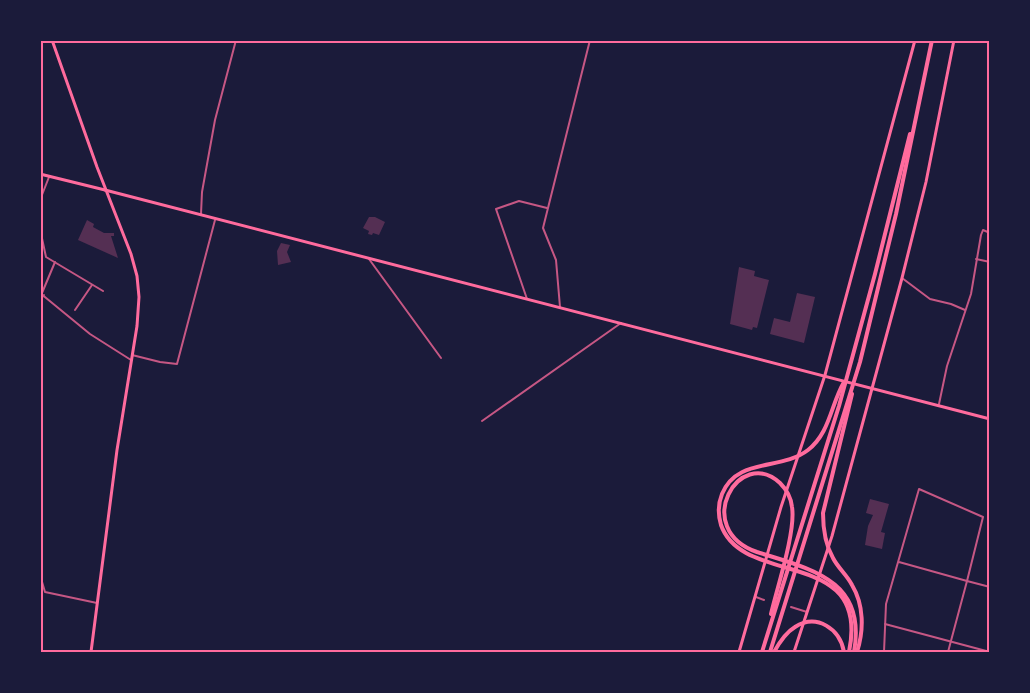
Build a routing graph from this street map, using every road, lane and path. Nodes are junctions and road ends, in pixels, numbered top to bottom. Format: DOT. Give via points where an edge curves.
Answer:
graph roads {
  1 [pos="52,40"];
  2 [pos="236,40"];
  3 [pos="590,40"];
  4 [pos="915,40"];
  5 [pos="932,40"];
  6 [pos="954,40"];
  7 [pos="920,95"];
  8 [pos="40,174"];
  9 [pos="49,176"];
  10 [pos="105,190"];
  11 [pos="40,200"];
  12 [pos="547,208"];
  13 [pos="201,215"];
  14 [pos="215,219"];
  15 [pos="40,229"];
  16 [pos="990,233"];
  17 [pos="369,259"];
  18 [pos="976,259"];
  19 [pos="55,262"];
  20 [pos="990,262"];
  21 [pos="902,278"];
  22 [pos="92,285"];
  23 [pos="103,291"];
  24 [pos="42,294"];
  25 [pos="527,299"];
  26 [pos="40,300"];
  27 [pos="560,307"];
  28 [pos="75,310"];
  29 [pos="966,310"];
  30 [pos="621,323"];
  31 [pos="132,355"];
  32 [pos="441,358"];
  33 [pos="131,360"];
  34 [pos="825,375"];
  35 [pos="872,387"];
  36 [pos="939,404"];
  37 [pos="837,405"];
  38 [pos="846,409"];
  39 [pos="990,418"];
  40 [pos="482,421"];
  41 [pos="899,562"];
  42 [pos="40,575"];
  43 [pos="967,581"];
  44 [pos="990,587"];
  45 [pos="754,597"];
  46 [pos="764,600"];
  47 [pos="97,603"];
  48 [pos="791,607"];
  49 [pos="807,612"];
  50 [pos="851,613"];
  51 [pos="885,624"];
  52 [pos="951,642"];
  53 [pos="91,652"];
  54 [pos="739,652"];
  55 [pos="761,652"];
  56 [pos="772,652"];
  57 [pos="794,652"];
  58 [pos="844,652"];
  59 [pos="849,652"];
  60 [pos="856,652"];
  61 [pos="884,652"];
  62 [pos="948,652"];
  63 [pos="990,652"];
  1 -- 10 [label="main road"];
  2 -- 13 [label="street" via="215,120"];
  3 -- 12 [label="street"];
  4 -- 34 [label="main road"];
  5 -- 7 [label="highway"];
  6 -- 21 [label="main road"];
  7 -- 37 [label="highway"];
  7 -- 38 [label="highway" via="896,214"];
  8 -- 9 [label="main road"];
  9 -- 10 [label="main road"];
  9 -- 11 [label="street"];
  10 -- 13 [label="main road"];
  10 -- 31 [label="main road" via="136,276 138,311"];
  12 -- 25 [label="street" via="519,201 496,209"];
  12 -- 27 [label="street" via="543,228 556,260"];
  13 -- 14 [label="main road"];
  14 -- 17 [label="main road"];
  14 -- 31 [label="street" via="177,364"];
  15 -- 19 [label="street" via="44,255"];
  16 -- 18 [label="street" via="983,231"];
  17 -- 25 [label="main road"];
  17 -- 32 [label="street"];
  18 -- 20 [label="street"];
  18 -- 29 [label="street"];
  19 -- 22 [label="street"];
  19 -- 24 [label="street"];
  21 -- 29 [label="street" via="930,299"];
  21 -- 35 [label="main road"];
  22 -- 23 [label="street"];
  22 -- 28 [label="street"];
  24 -- 26 [label="street"];
  24 -- 33 [label="street" via="90,334"];
  25 -- 27 [label="main road"];
  27 -- 30 [label="main road"];
  29 -- 36 [label="street"];
  30 -- 34 [label="main road"];
  30 -- 40 [label="street"];
  31 -- 33 [label="main road"];
  33 -- 47 [label="main road"];
  34 -- 35 [label="main road"];
  34 -- 45 [label="main road"];
  35 -- 36 [label="main road"];
  35 -- 49 [label="main road" via="837,519"];
  36 -- 39 [label="main road"];
  37 -- 50 [label="highway" via="808,450 734,476 720,501 719,520 727,538 742,551 827,584"];
  37 -- 55 [label="highway"];
  38 -- 56 [label="highway"];
  38 -- 60 [label="highway" via="823,513 823,530 834,560 856,593 862,623"];
  41 -- 43 [label="street"];
  41 -- 43 [label="street" via="920,489 983,517"];
  41 -- 51 [label="street" via="886,604"];
  42 -- 47 [label="street" via="45,592"];
  43 -- 44 [label="street"];
  43 -- 52 [label="street"];
  45 -- 46 [label="street"];
  45 -- 54 [label="main road"];
  47 -- 53 [label="main road"];
  48 -- 49 [label="street"];
  49 -- 57 [label="main road"];
  50 -- 55 [label="highway" via="841,590 830,579 804,567 750,550 734,539 724,516 726,497 743,478 758,474 776,480 789,493 793,509 792,520"];
  50 -- 59 [label="highway"];
  50 -- 60 [label="highway"];
  51 -- 52 [label="street"];
  51 -- 61 [label="street"];
  52 -- 62 [label="street"];
  52 -- 63 [label="street"];
  56 -- 58 [label="highway" via="798,625 813,622 835,631"];
}
